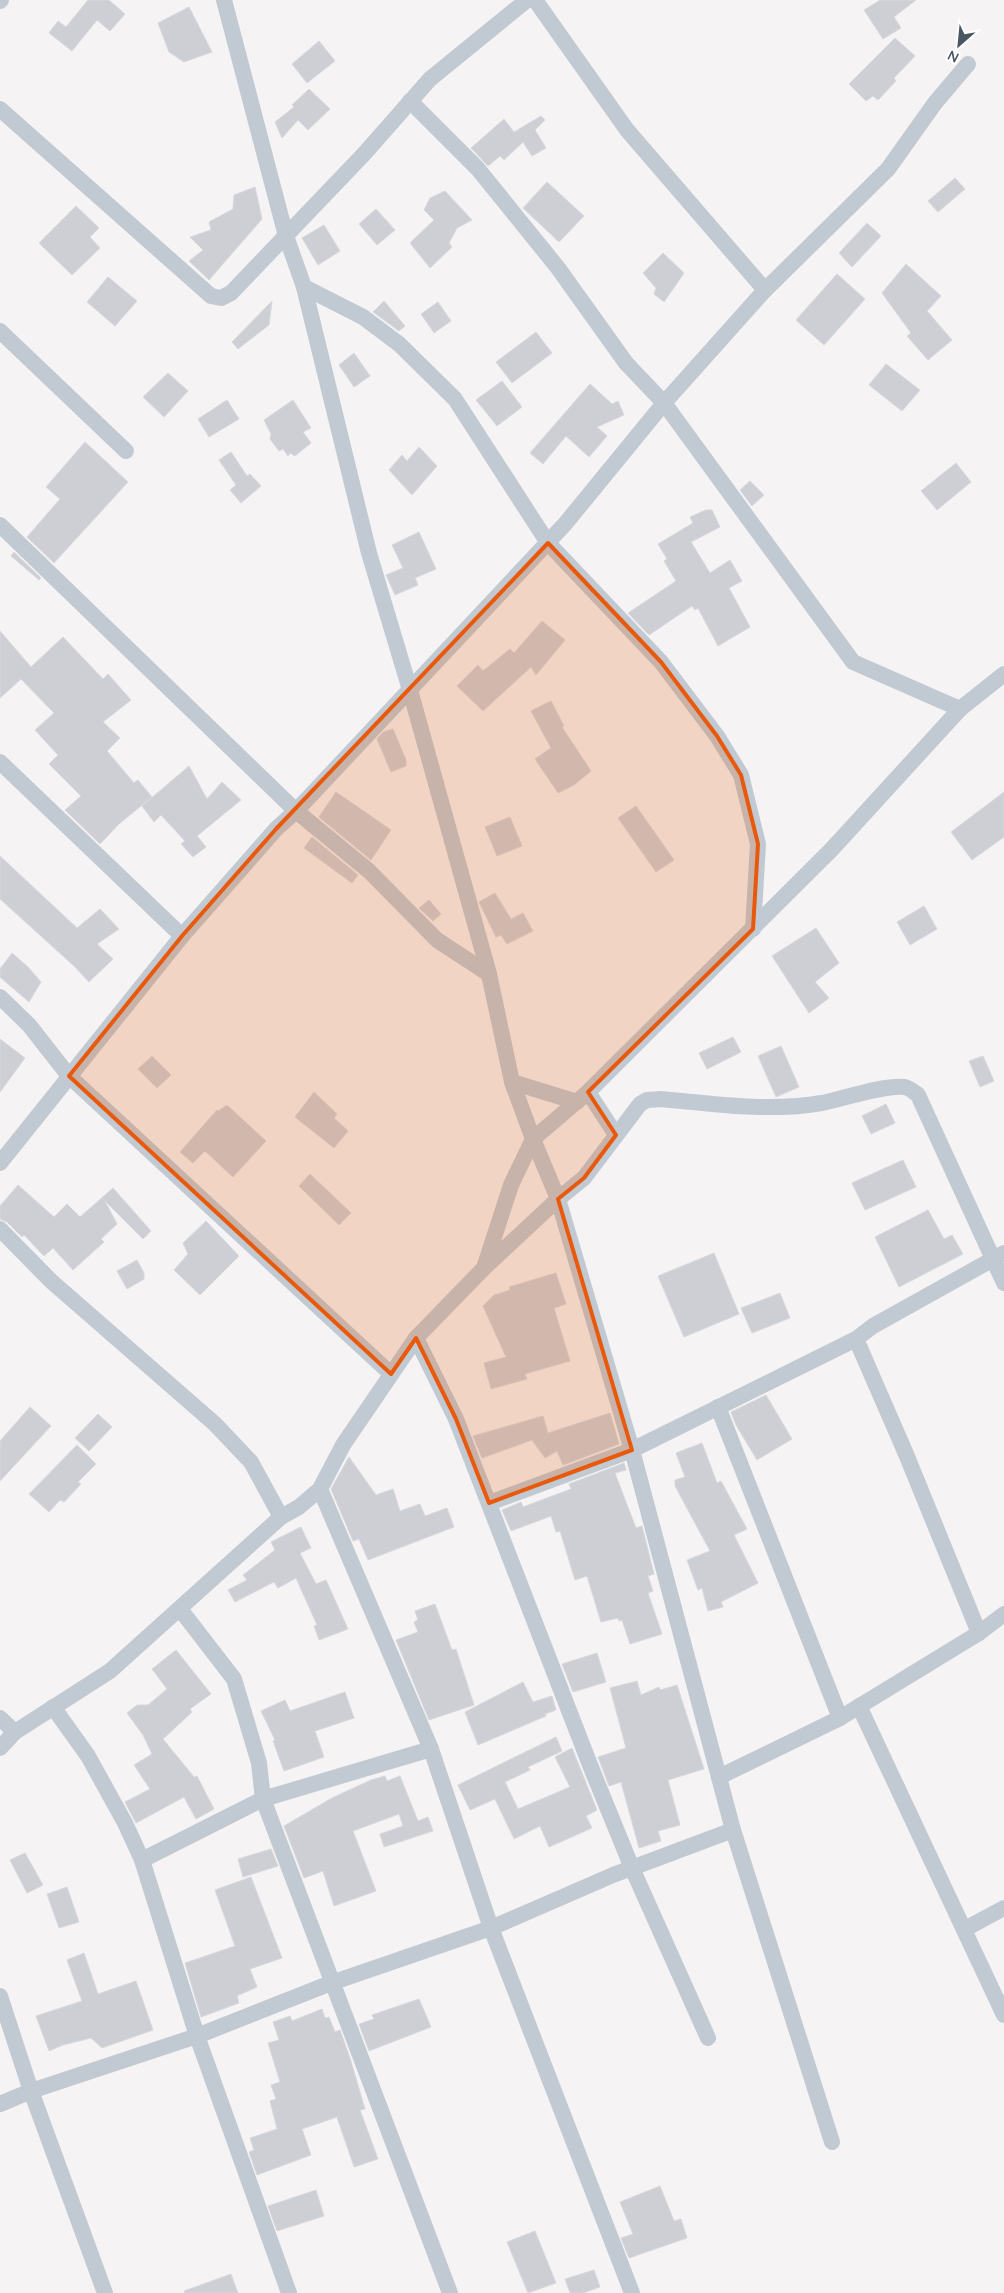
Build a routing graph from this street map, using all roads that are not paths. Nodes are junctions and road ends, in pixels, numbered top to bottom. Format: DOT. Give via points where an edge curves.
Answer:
graph roads {
  1 [pos="224,0"];
  2 [pos="527,0"];
  3 [pos="535,0"];
  4 [pos="968,64"];
  5 [pos="410,101"];
  6 [pos="0,109"];
  7 [pos="286,236"];
  8 [pos="304,287"];
  9 [pos="765,290"];
  10 [pos="0,331"];
  11 [pos="664,403"];
  12 [pos="126,450"];
  13 [pos="0,525"];
  14 [pos="548,542"];
  15 [pos="1004,674"];
  16 [pos="410,690"];
  17 [pos="960,709"];
  18 [pos="0,762"];
  19 [pos="296,811"];
  20 [pos="753,929"];
  21 [pos="182,936"];
  22 [pos="489,974"];
  23 [pos="0,997"];
  24 [pos="69,1076"];
  25 [pos="512,1082"];
  26 [pos="583,1097"];
  27 [pos="616,1135"];
  28 [pos="533,1139"];
  29 [pos="0,1163"];
  30 [pos="558,1199"];
  31 [pos="0,1229"];
  32 [pos="998,1256"];
  33 [pos="484,1267"];
  34 [pos="1004,1283"];
  35 [pos="416,1338"];
  36 [pos="856,1339"];
  37 [pos="391,1374"];
  38 [pos="718,1407"];
  39 [pos="632,1450"];
  40 [pos="320,1490"];
  41 [pos="490,1502"];
  42 [pos="281,1517"];
  43 [pos="180,1609"];
  44 [pos="1002,1619"];
  45 [pos="979,1633"];
  46 [pos="859,1706"];
  47 [pos="53,1707"];
  48 [pos="0,1718"];
  49 [pos="840,1718"];
  50 [pos="15,1732"];
  51 [pos="0,1748"];
  52 [pos="431,1749"];
  53 [pos="719,1777"];
  54 [pos="263,1799"];
  55 [pos="733,1830"];
  56 [pos="142,1860"];
  57 [pos="632,1868"];
  58 [pos="1004,1908"];
  59 [pos="491,1928"];
  60 [pos="965,1929"];
  61 [pos="331,1983"];
  62 [pos="0,1996"];
  63 [pos="1004,2015"];
  64 [pos="197,2036"];
  65 [pos="708,2038"];
  66 [pos="31,2091"];
  67 [pos="0,2104"];
  68 [pos="832,2142"];
  69 [pos="105,2293"];
  70 [pos="289,2293"];
  71 [pos="450,2293"];
  72 [pos="632,2293"];
  1 -- 7 [label="street"];
  2 -- 5 [label="street" via="430,79"];
  3 -- 9 [label="street" via="627,130"];
  4 -- 9 [label="street" via="935,103 888,169"];
  5 -- 7 [label="street"];
  5 -- 11 [label="street" via="478,169 558,268 626,364"];
  6 -- 7 [label="street" via="212,296 222,298 231,293"];
  7 -- 8 [label="street"];
  8 -- 14 [label="street" via="370,322 399,344 455,399"];
  8 -- 16 [label="street" via="369,553"];
  9 -- 11 [label="street"];
  10 -- 12 [label="street"];
  11 -- 14 [label="street"];
  11 -- 17 [label="street" via="853,662"];
  13 -- 19 [label="street"];
  14 -- 16 [label="street"];
  14 -- 20 [label="street" via="661,662 717,736 741,775 758,844"];
  15 -- 17 [label="street"];
  16 -- 19 [label="street"];
  16 -- 22 [label="street"];
  17 -- 20 [label="street" via="832,849"];
  18 -- 21 [label="street"];
  19 -- 21 [label="street" via="276,829"];
  19 -- 22 [label="street" via="369,871 437,940"];
  20 -- 26 [label="street"];
  21 -- 24 [label="street"];
  22 -- 25 [label="street"];
  23 -- 24 [label="street" via="29,1024"];
  24 -- 29 [label="street"];
  24 -- 37 [label="street"];
  25 -- 26 [label="street"];
  25 -- 28 [label="street"];
  26 -- 27 [label="street"];
  26 -- 28 [label="street"];
  27 -- 30 [label="street" via="584,1178"];
  27 -- 32 [label="street" via="633,1112 647,1100 771,1108 804,1106 886,1089 911,1089 918,1095"];
  28 -- 30 [label="street"];
  28 -- 33 [label="street" via="511,1185"];
  30 -- 33 [label="street"];
  30 -- 39 [label="street"];
  31 -- 42 [label="street" via="51,1281 215,1424 251,1462"];
  32 -- 34 [label="street"];
  32 -- 36 [label="street" via="873,1326"];
  33 -- 35 [label="street"];
  35 -- 37 [label="street"];
  35 -- 41 [label="street" via="456,1419"];
  36 -- 38 [label="street"];
  36 -- 45 [label="street"];
  37 -- 40 [label="street" via="342,1445"];
  38 -- 39 [label="street"];
  38 -- 49 [label="street"];
  39 -- 41 [label="street"];
  39 -- 53 [label="street"];
  40 -- 42 [label="street"];
  40 -- 52 [label="street"];
  41 -- 57 [label="street"];
  42 -- 43 [label="street"];
  43 -- 47 [label="street" via="110,1671"];
  43 -- 54 [label="street" via="234,1679 259,1763"];
  44 -- 45 [label="street"];
  45 -- 46 [label="street"];
  46 -- 49 [label="street"];
  46 -- 60 [label="street"];
  47 -- 50 [label="street"];
  47 -- 56 [label="street" via="88,1756"];
  48 -- 50 [label="street"];
  49 -- 53 [label="street"];
  50 -- 51 [label="street"];
  52 -- 54 [label="street"];
  52 -- 59 [label="street"];
  53 -- 55 [label="street"];
  54 -- 56 [label="street"];
  54 -- 61 [label="street"];
  55 -- 57 [label="street"];
  55 -- 68 [label="street"];
  56 -- 64 [label="street"];
  57 -- 59 [label="street"];
  57 -- 65 [label="street"];
  58 -- 60 [label="street"];
  59 -- 61 [label="street"];
  59 -- 72 [label="street"];
  60 -- 63 [label="street"];
  61 -- 64 [label="street"];
  61 -- 71 [label="street"];
  62 -- 66 [label="street"];
  64 -- 66 [label="street"];
  64 -- 70 [label="street"];
  66 -- 67 [label="street"];
  66 -- 69 [label="street"];
}
